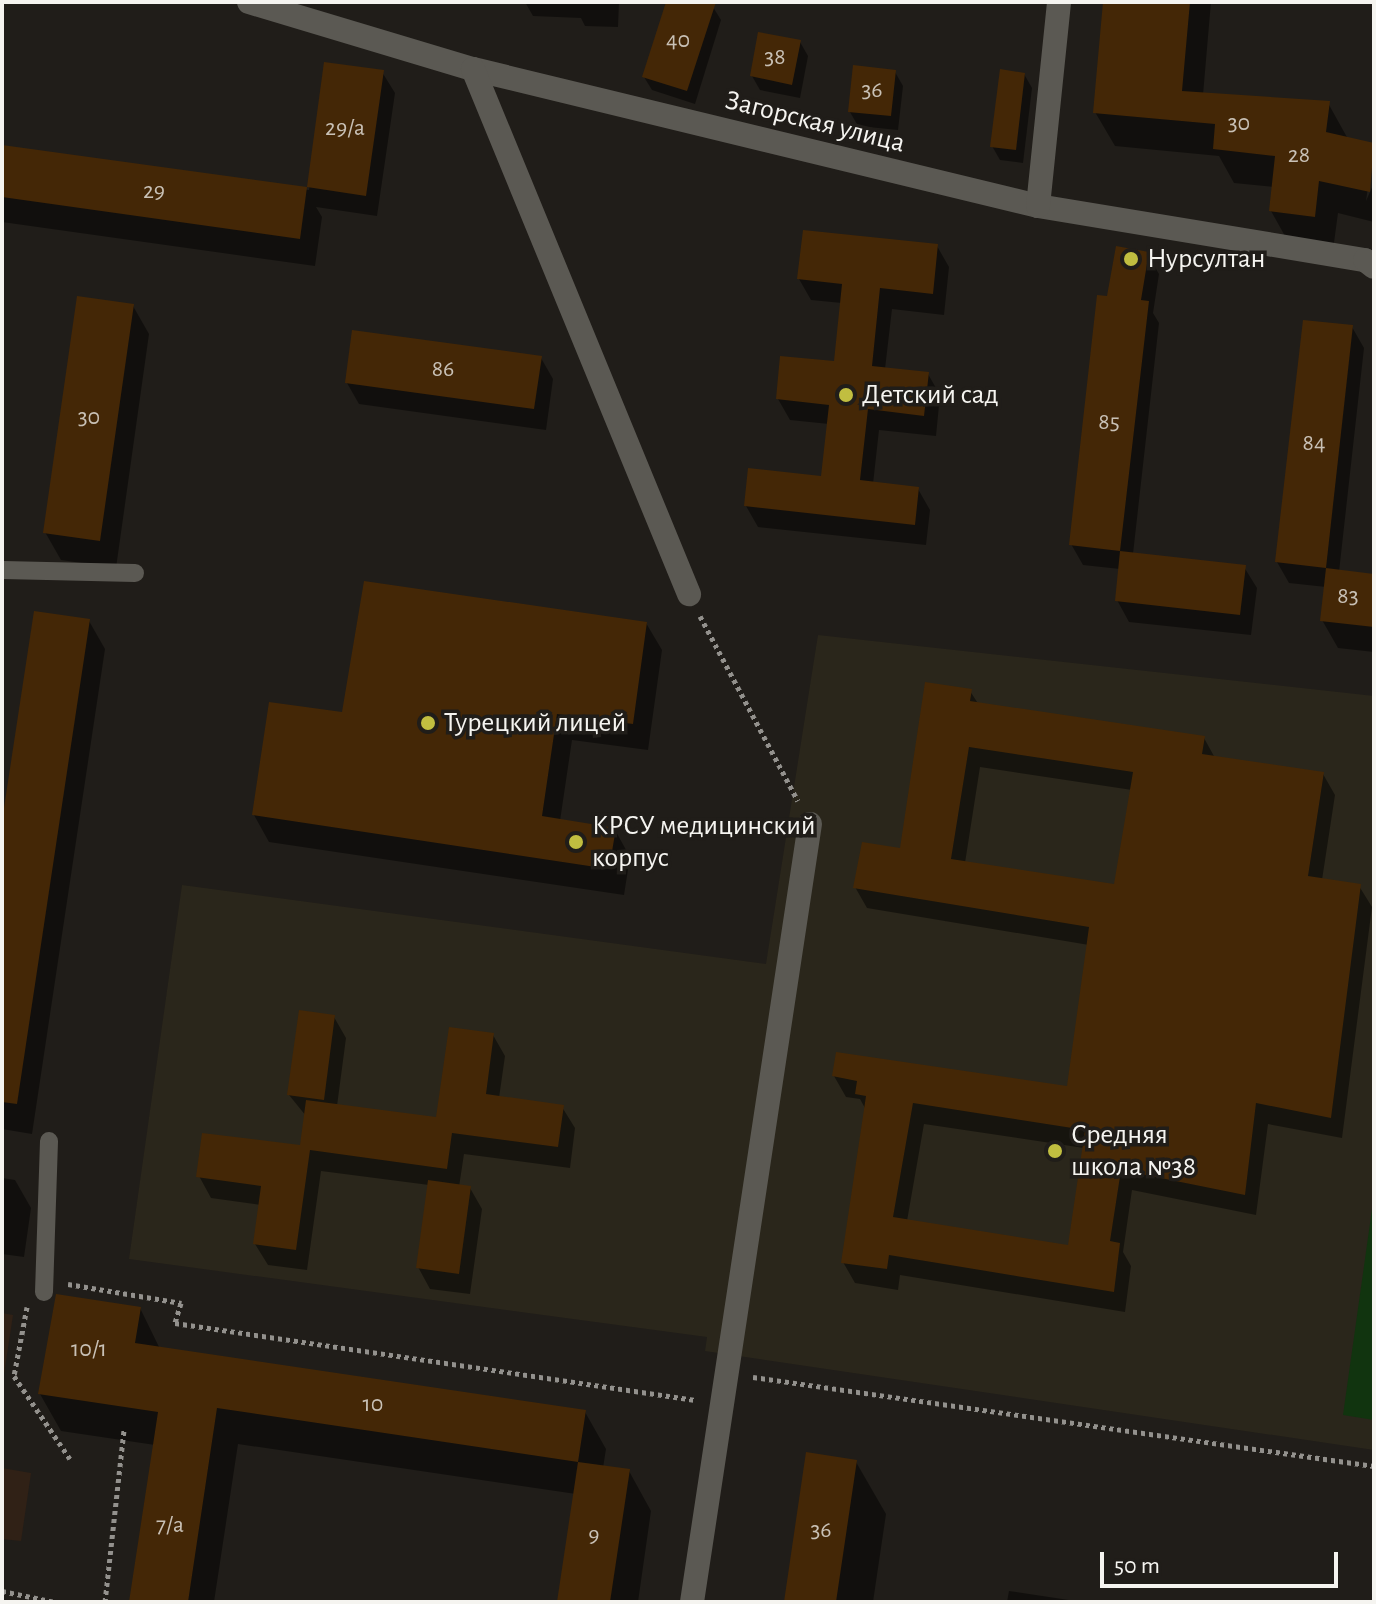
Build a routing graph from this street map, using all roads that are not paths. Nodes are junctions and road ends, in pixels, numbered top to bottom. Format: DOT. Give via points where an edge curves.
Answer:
graph roads {
  1 [pos="249,2"];
  2 [pos="1059,2"];
  3 [pos="473,69"];
  4 [pos="1038,206"];
  5 [pos="1374,267"];
  6 [pos="3,570"];
  7 [pos="135,573"];
  8 [pos="689,594"];
  9 [pos="810,824"];
  10 [pos="49,1141"];
  11 [pos="44,1292"];
  12 [pos="692,1602"];
  1 -- 3 [label="street, Загорская улица"];
  2 -- 4 [label="street"];
  3 -- 4 [label="street, Загорская улица"];
  3 -- 8 [label="street"];
  4 -- 5 [label="street, Загорская улица" via="1365,260"];
  6 -- 7 [label="lane"];
  9 -- 12 [label="street"];
  10 -- 11 [label="lane"];
}
